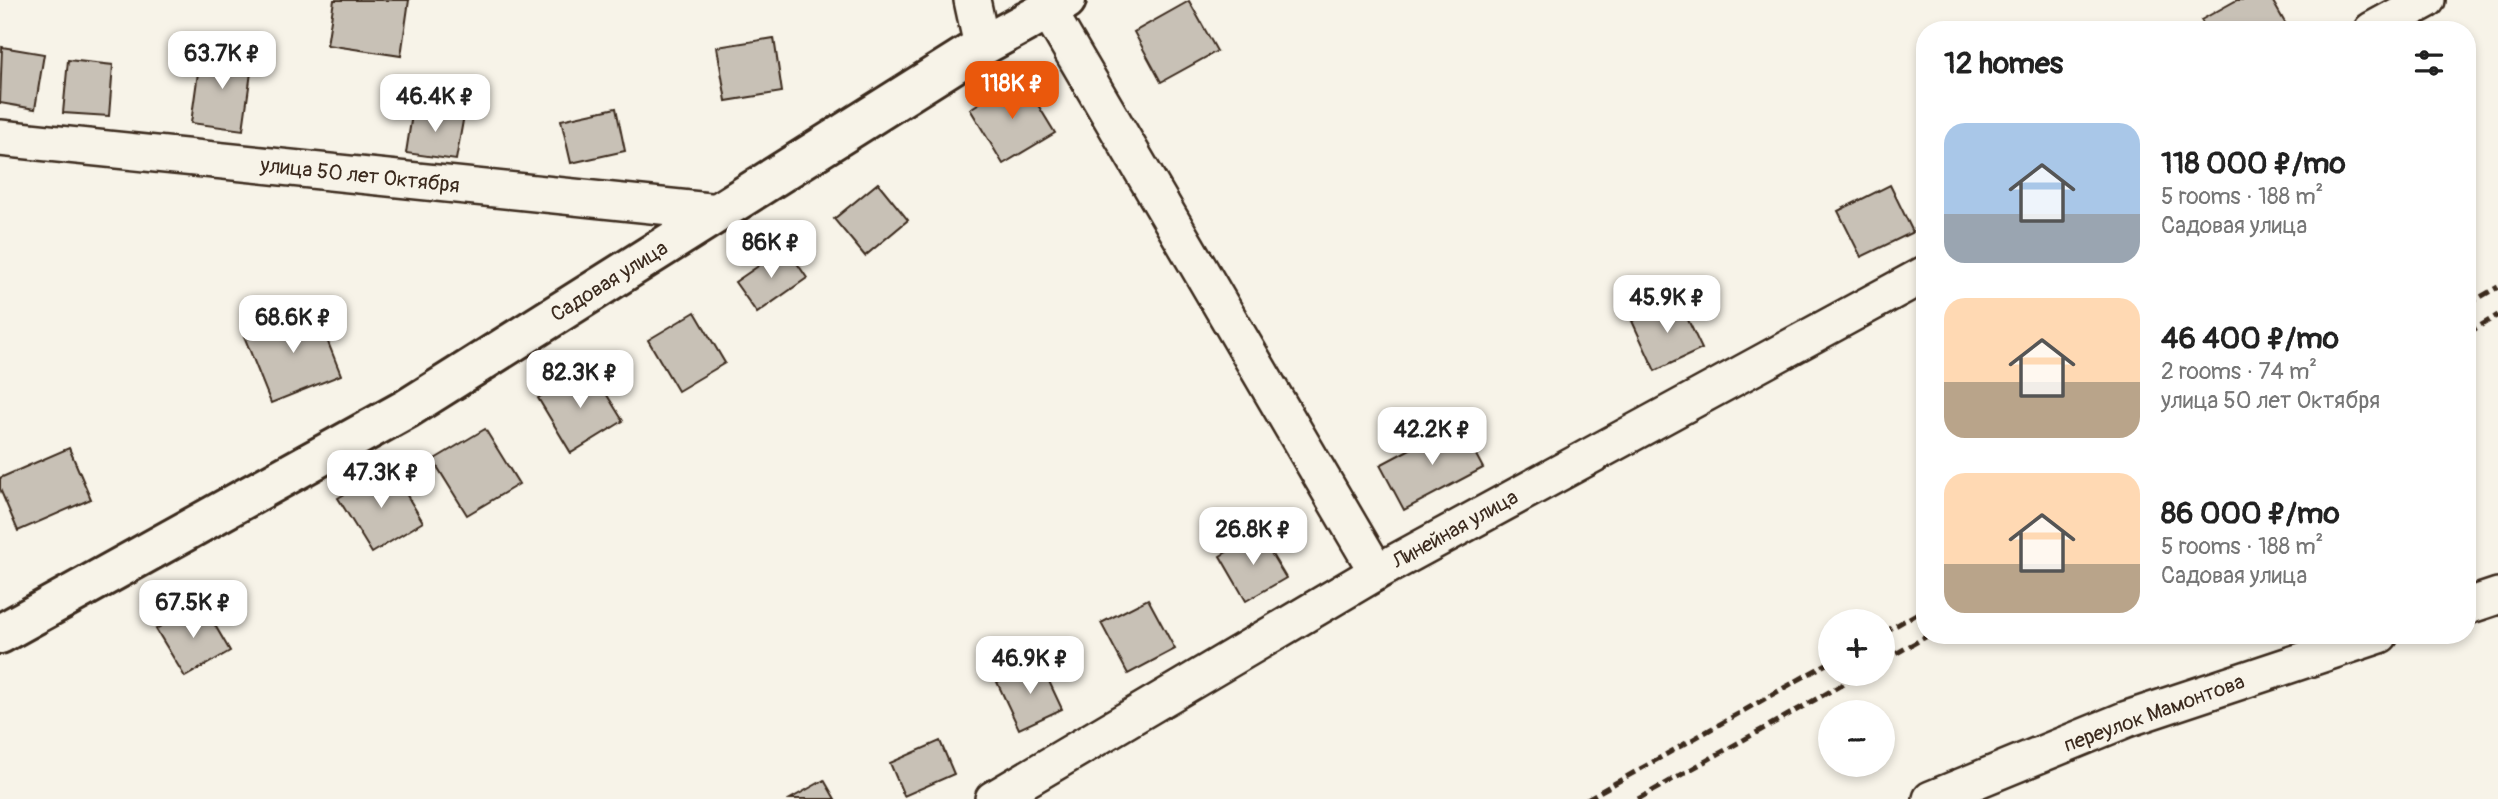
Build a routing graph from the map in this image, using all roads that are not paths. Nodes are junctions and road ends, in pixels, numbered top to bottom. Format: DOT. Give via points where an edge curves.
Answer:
graph roads {
  1 [pos="972,0"];
  2 [pos="2427,0"];
  3 [pos="1057,5"];
  4 [pos="2388,21"];
  5 [pos="982,46"];
  6 [pos="0,138"];
  7 [pos="719,212"];
  8 [pos="1916,279"];
  9 [pos="1377,572"];
  10 [pos="2498,596"];
  11 [pos="2476,603"];
  12 [pos="0,634"];
  13 [pos="2353,644"];
  14 [pos="993,799"];
  15 [pos="1931,799"];
  1 -- 5 [label="street"];
  2 -- 4 [label="street"];
  3 -- 5 [label="street, Садовая улица"];
  3 -- 9 [label="street"];
  5 -- 7 [label="street, Садовая улица"];
  6 -- 7 [label="street, улица 50 лет Октября"];
  7 -- 12 [label="street, Садовая улица" via="408,408"];
  8 -- 9 [label="street, Линейная улица"];
  9 -- 14 [label="street, Линейная улица"];
  10 -- 11 [label="street"];
  13 -- 15 [label="street, переулок Мамонтова" via="2127,719"];
}
